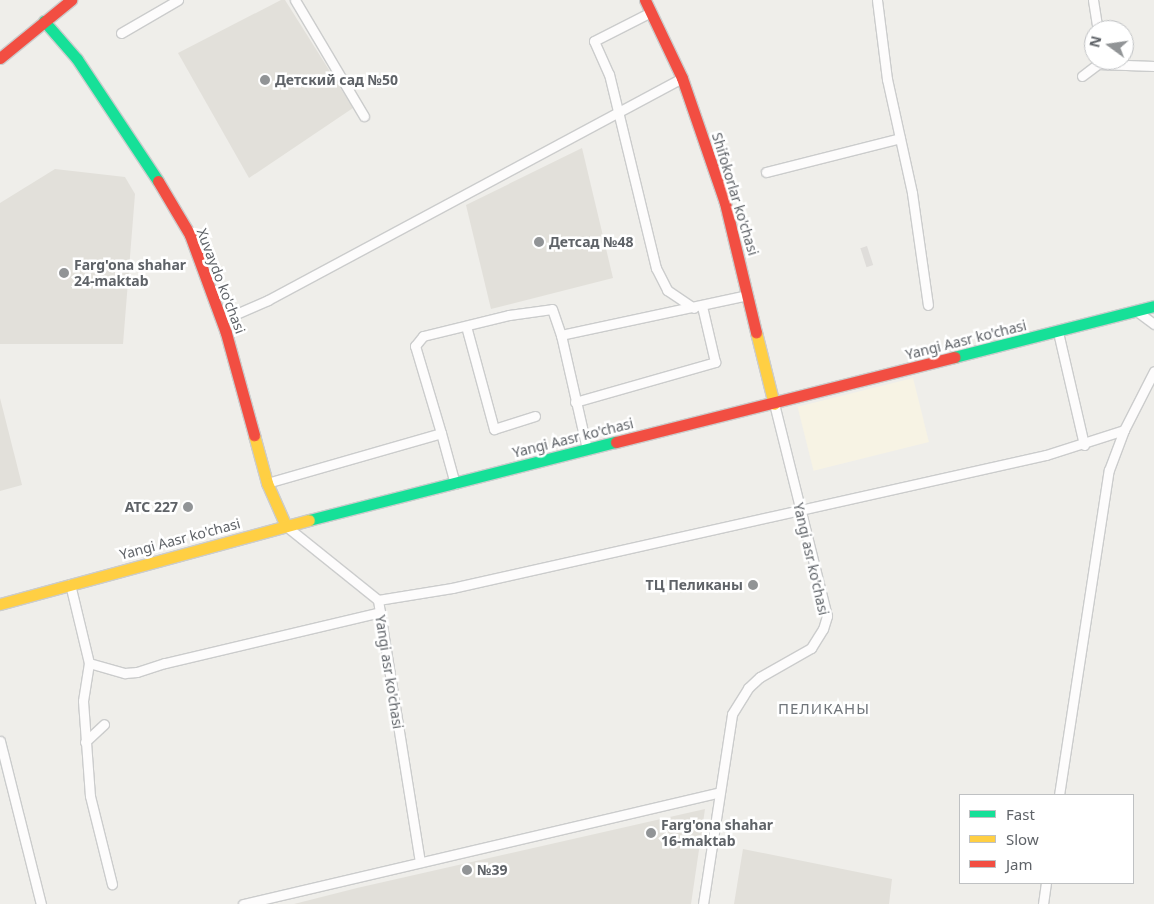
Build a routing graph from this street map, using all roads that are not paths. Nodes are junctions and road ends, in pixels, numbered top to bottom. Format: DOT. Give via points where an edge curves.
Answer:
graph roads {
  1 [pos="178,0"];
  2 [pos="295,0"];
  3 [pos="645,0"];
  4 [pos="877,0"];
  5 [pos="1093,0"];
  6 [pos="66,1"];
  7 [pos="651,12"];
  8 [pos="1096,20"];
  9 [pos="44,21"];
  10 [pos="121,33"];
  11 [pos="0,58"];
  12 [pos="1134,65"];
  13 [pos="1154,66"];
  14 [pos="1089,70"];
  15 [pos="1082,76"];
  16 [pos="682,78"];
  17 [pos="619,111"];
  18 [pos="364,116"];
  19 [pos="900,138"];
  20 [pos="766,172"];
  21 [pos="747,294"];
  22 [pos="928,305"];
  23 [pos="1154,306"];
  24 [pos="698,307"];
  25 [pos="1138,312"];
  26 [pos="222,320"];
  27 [pos="1154,324"];
  28 [pos="466,326"];
  29 [pos="1058,332"];
  30 [pos="561,335"];
  31 [pos="1154,371"];
  32 [pos="575,402"];
  33 [pos="774,404"];
  34 [pos="535,416"];
  35 [pos="1124,430"];
  36 [pos="441,433"];
  37 [pos="1084,445"];
  38 [pos="587,449"];
  39 [pos="267,483"];
  40 [pos="455,484"];
  41 [pos="800,508"];
  42 [pos="286,526"];
  43 [pos="70,584"];
  44 [pos="378,600"];
  45 [pos="0,604"];
  46 [pos="380,612"];
  47 [pos="88,663"];
  48 [pos="104,724"];
  49 [pos="0,741"];
  50 [pos="85,742"];
  51 [pos="719,792"];
  52 [pos="1060,794"];
  53 [pos="420,861"];
  54 [pos="112,884"];
  55 [pos="1046,884"];
  56 [pos="41,904"];
  57 [pos="243,904"];
  58 [pos="703,904"];
  59 [pos="1043,904"];
  1 -- 10 [label="street"];
  2 -- 18 [label="street"];
  3 -- 7 [label="main road, Shifokorlar ko'chasi"];
  4 -- 19 [label="street" via="887,79"];
  5 -- 8 [label="street"];
  6 -- 9 [label="main road"];
  7 -- 16 [label="main road, Shifokorlar ko'chasi"];
  7 -- 17 [label="street" via="594,41 609,74"];
  9 -- 11 [label="main road"];
  9 -- 26 [label="main road, Xuvaydo ko'chasi" via="77,60 152,171 190,235"];
  12 -- 13 [label="street"];
  14 -- 15 [label="street"];
  16 -- 17 [label="street"];
  16 -- 21 [label="main road, Shifokorlar ko'chasi" via="724,203"];
  17 -- 24 [label="street" via="656,268 667,290"];
  17 -- 26 [label="street" via="268,300"];
  19 -- 20 [label="street"];
  19 -- 22 [label="street" via="912,193"];
  21 -- 24 [label="street"];
  21 -- 33 [label="main road, Shifokorlar ko'chasi"];
  23 -- 25 [label="main road, Yangi Aasr ko'chasi"];
  24 -- 30 [label="street"];
  24 -- 32 [label="street" via="715,362"];
  25 -- 27 [label="street"];
  25 -- 29 [label="main road, Yangi Aasr ko'chasi"];
  26 -- 39 [label="main road, Xuvaydo ko'chasi"];
  28 -- 30 [label="street" via="552,309"];
  28 -- 34 [label="street" via="494,430"];
  28 -- 36 [label="street" via="423,336 415,346"];
  29 -- 33 [label="main road, Yangi Aasr ko'chasi"];
  29 -- 37 [label="street"];
  30 -- 32 [label="street"];
  31 -- 35 [label="street"];
  32 -- 38 [label="street"];
  33 -- 38 [label="main road, Yangi Aasr ko'chasi"];
  33 -- 41 [label="street, Yangi asr ko'chasi"];
  35 -- 37 [label="street"];
  35 -- 52 [label="street" via="1104,490"];
  36 -- 39 [label="street"];
  36 -- 40 [label="street"];
  37 -- 41 [label="street"];
  38 -- 40 [label="main road, Yangi Aasr ko'chasi"];
  39 -- 42 [label="main road, Xuvaydo ko'chasi"];
  40 -- 42 [label="main road, Yangi Aasr ko'chasi"];
  41 -- 44 [label="street" via="469,584"];
  41 -- 51 [label="street, Yangi asr ko'chasi" via="827,616 811,648 760,677 740,699 732,714"];
  42 -- 43 [label="main road, Yangi Aasr ko'chasi"];
  42 -- 44 [label="street, Yangi asr ko'chasi"];
  43 -- 45 [label="main road, Yangi Aasr ko'chasi"];
  43 -- 47 [label="street"];
  44 -- 46 [label="street, Yangi asr ko'chasi"];
  46 -- 47 [label="street" via="165,662 137,672"];
  46 -- 53 [label="street, Yangi asr ko'chasi"];
  47 -- 50 [label="street" via="83,701"];
  48 -- 50 [label="street"];
  49 -- 56 [label="street"];
  50 -- 54 [label="street" via="90,796"];
  51 -- 53 [label="street"];
  51 -- 58 [label="street, Yangi asr ko'chasi"];
  53 -- 57 [label="street"];
  55 -- 59 [label="street"];
}
